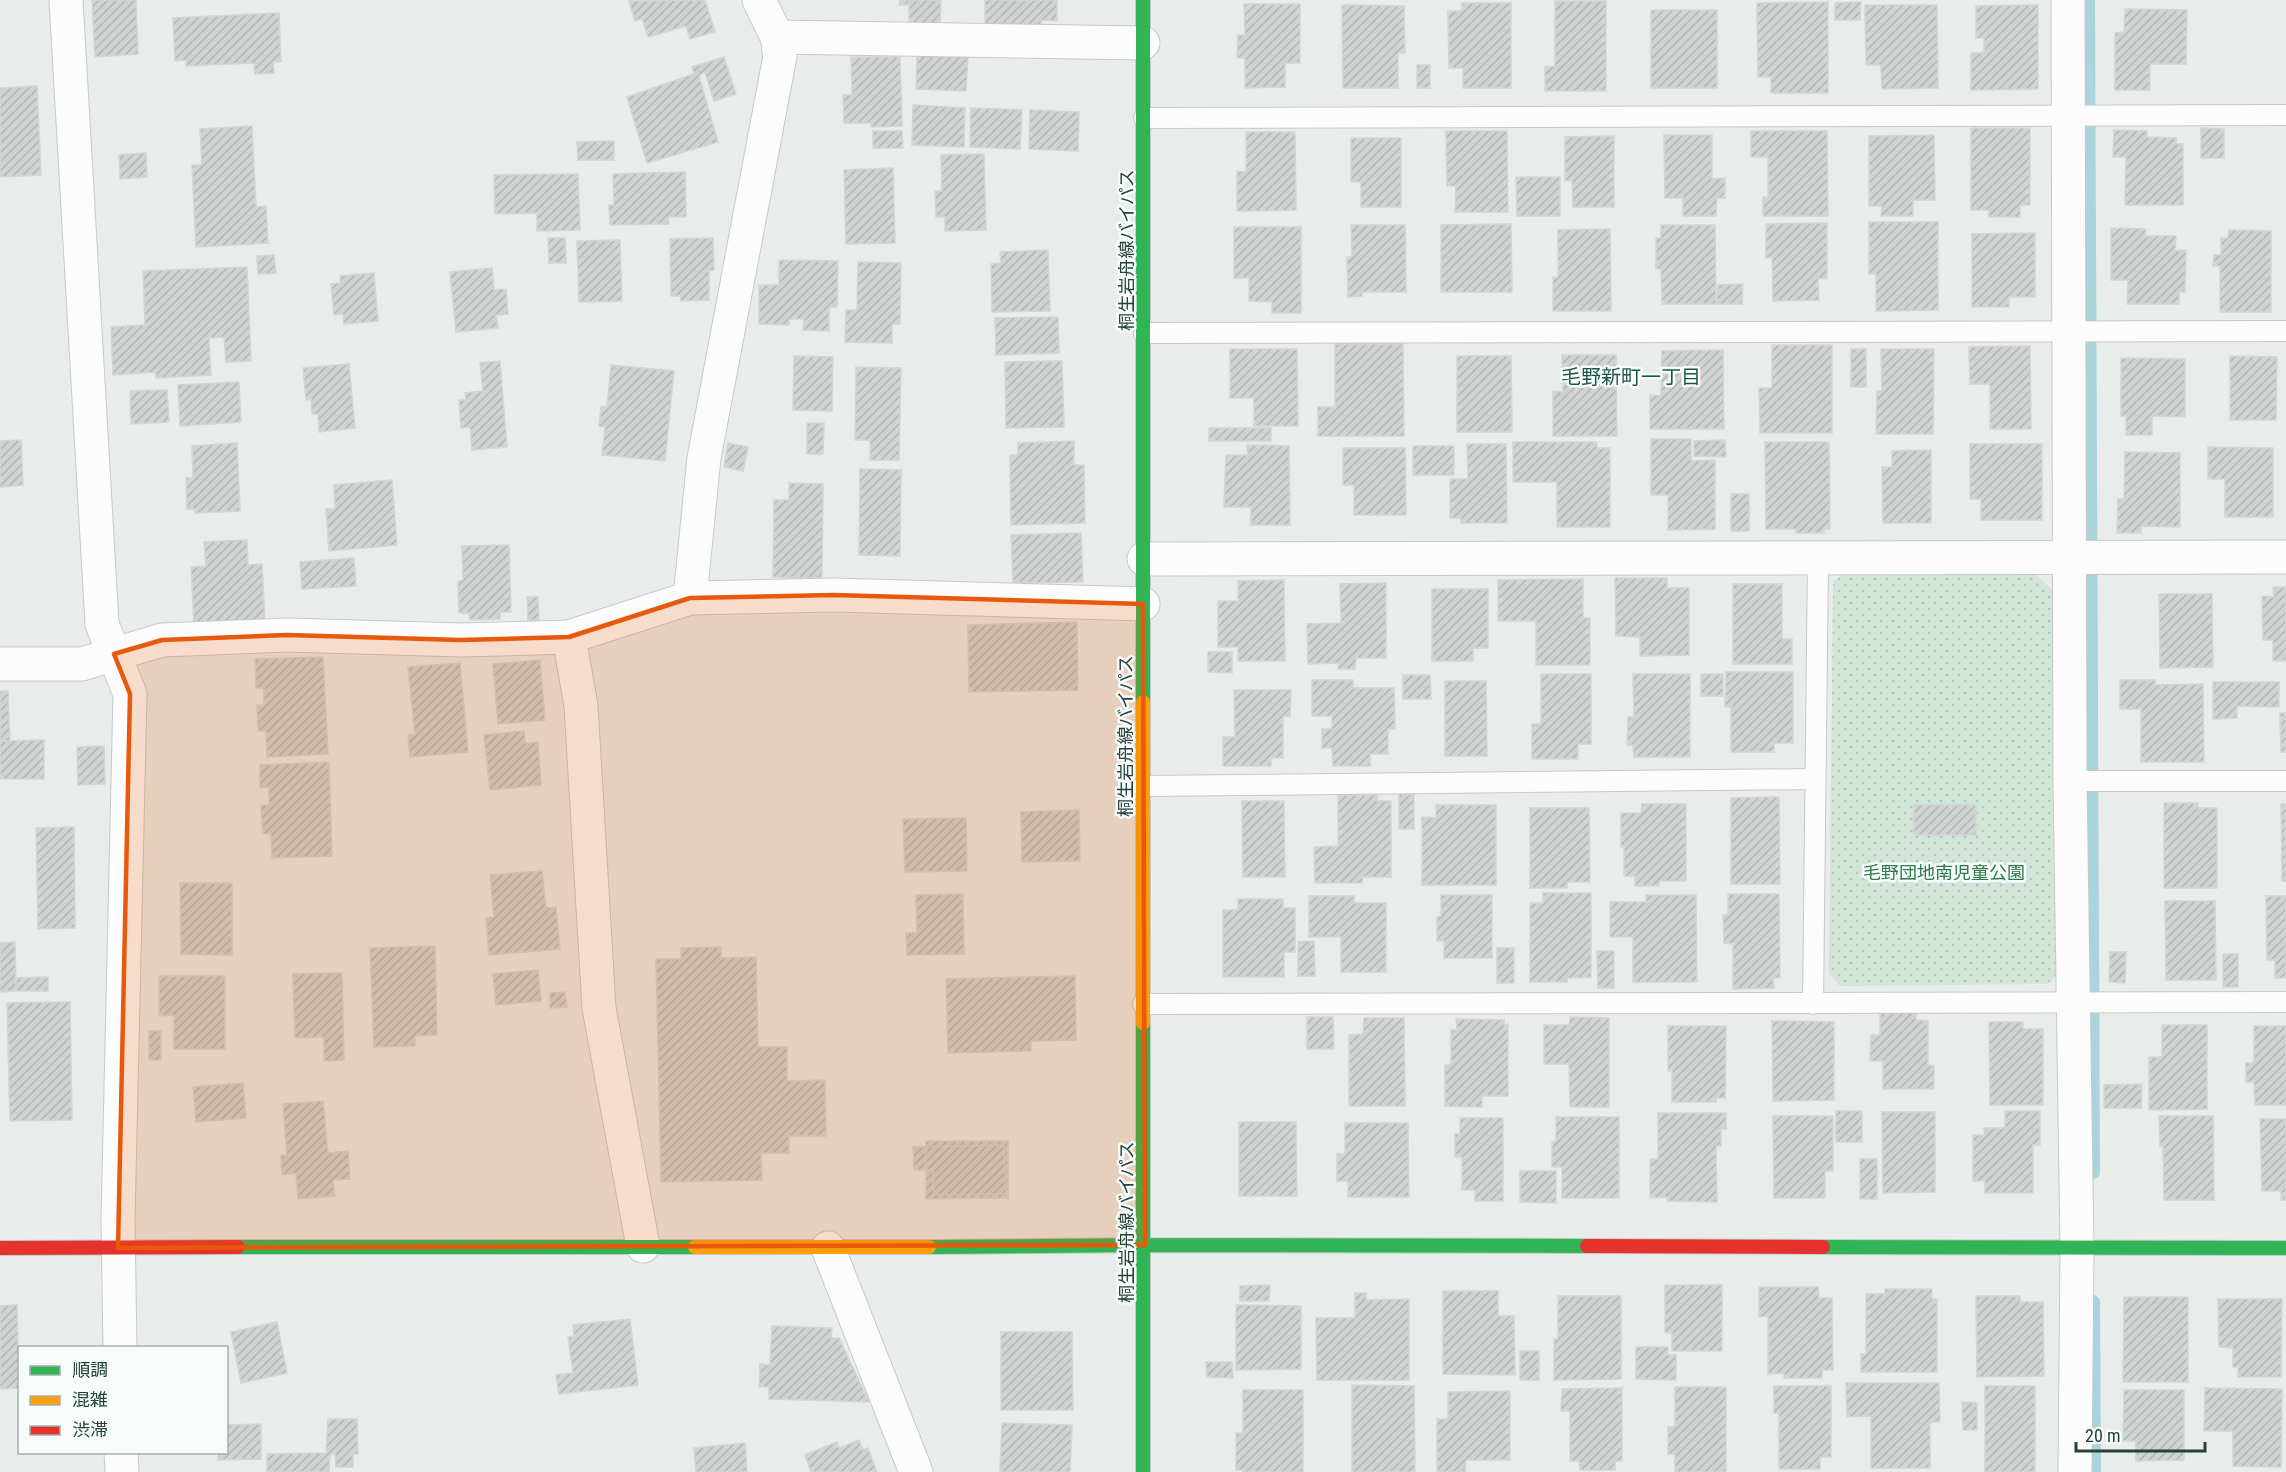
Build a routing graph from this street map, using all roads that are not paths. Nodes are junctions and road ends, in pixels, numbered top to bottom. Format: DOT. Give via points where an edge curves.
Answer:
graph roads {
  1 [pos="66,0"];
  2 [pos="759,0"];
  3 [pos="1143,0"];
  4 [pos="2068,0"];
  5 [pos="777,37"];
  6 [pos="1143,43"];
  7 [pos="2068,115"];
  8 [pos="2286,115"];
  9 [pos="1144,118"];
  10 [pos="2286,331"];
  11 [pos="2069,332"];
  12 [pos="1144,333"];
  13 [pos="2286,557"];
  14 [pos="1818,558"];
  15 [pos="2069,558"];
  16 [pos="1144,559"];
  17 [pos="690,598"];
  18 [pos="1143,604"];
  19 [pos="569,638"];
  20 [pos="114,654"];
  21 [pos="0,664"];
  22 [pos="1815,779"];
  23 [pos="2070,781"];
  24 [pos="2286,781"];
  25 [pos="1143,786"];
  26 [pos="2072,1002"];
  27 [pos="2286,1002"];
  28 [pos="1143,1004"];
  29 [pos="1814,1004"];
  30 [pos="1144,1245"];
  31 [pos="642,1246"];
  32 [pos="0,1248"];
  33 [pos="118,1248"];
  34 [pos="828,1248"];
  35 [pos="2077,1248"];
  36 [pos="2286,1248"];
  37 [pos="120,1346"];
  38 [pos="121,1454"];
  39 [pos="122,1472"];
  40 [pos="916,1472"];
  41 [pos="1143,1472"];
  42 [pos="2075,1472"];
  1 -- 20 [label="street" via="102,624"];
  2 -- 5 [label="street"];
  3 -- 6 [label="street, 桐生岩舟線バイパス"];
  4 -- 7 [label="street"];
  5 -- 6 [label="street"];
  5 -- 17 [label="street" via="780,56 776,81 704,458"];
  6 -- 9 [label="street, 桐生岩舟線バイパス"];
  7 -- 8 [label="lane"];
  7 -- 9 [label="lane"];
  7 -- 11 [label="street"];
  9 -- 12 [label="street, 桐生岩舟線バイパス"];
  10 -- 11 [label="lane"];
  11 -- 12 [label="lane"];
  11 -- 15 [label="street"];
  12 -- 16 [label="street, 桐生岩舟線バイパス"];
  13 -- 15 [label="street"];
  14 -- 15 [label="street"];
  14 -- 16 [label="street"];
  14 -- 22 [label="lane"];
  15 -- 23 [label="street"];
  16 -- 18 [label="street, 桐生岩舟線バイパス"];
  17 -- 18 [label="street" via="834,595"];
  17 -- 19 [label="street"];
  18 -- 25 [label="street, 桐生岩舟線バイパス"];
  19 -- 20 [label="street" via="461,640 287,635 162,640"];
  19 -- 31 [label="street" via="581,706 599,1008"];
  20 -- 21 [label="street" via="82,664"];
  20 -- 33 [label="street" via="130,694"];
  22 -- 25 [label="lane"];
  22 -- 29 [label="lane"];
  23 -- 24 [label="lane"];
  23 -- 26 [label="street"];
  25 -- 28 [label="street, 桐生岩舟線バイパス"];
  26 -- 27 [label="lane"];
  26 -- 29 [label="lane"];
  26 -- 35 [label="street"];
  28 -- 29 [label="lane"];
  28 -- 30 [label="street, 桐生岩舟線バイパス"];
  30 -- 34 [label="street"];
  30 -- 35 [label="street"];
  30 -- 41 [label="street, 桐生岩舟線バイパス"];
  31 -- 33 [label="street"];
  31 -- 34 [label="street"];
  32 -- 33 [label="street"];
  33 -- 37 [label="street"];
  34 -- 40 [label="street"];
  35 -- 36 [label="street"];
  35 -- 42 [label="street"];
  38 -- 39 [label="street"];
}
